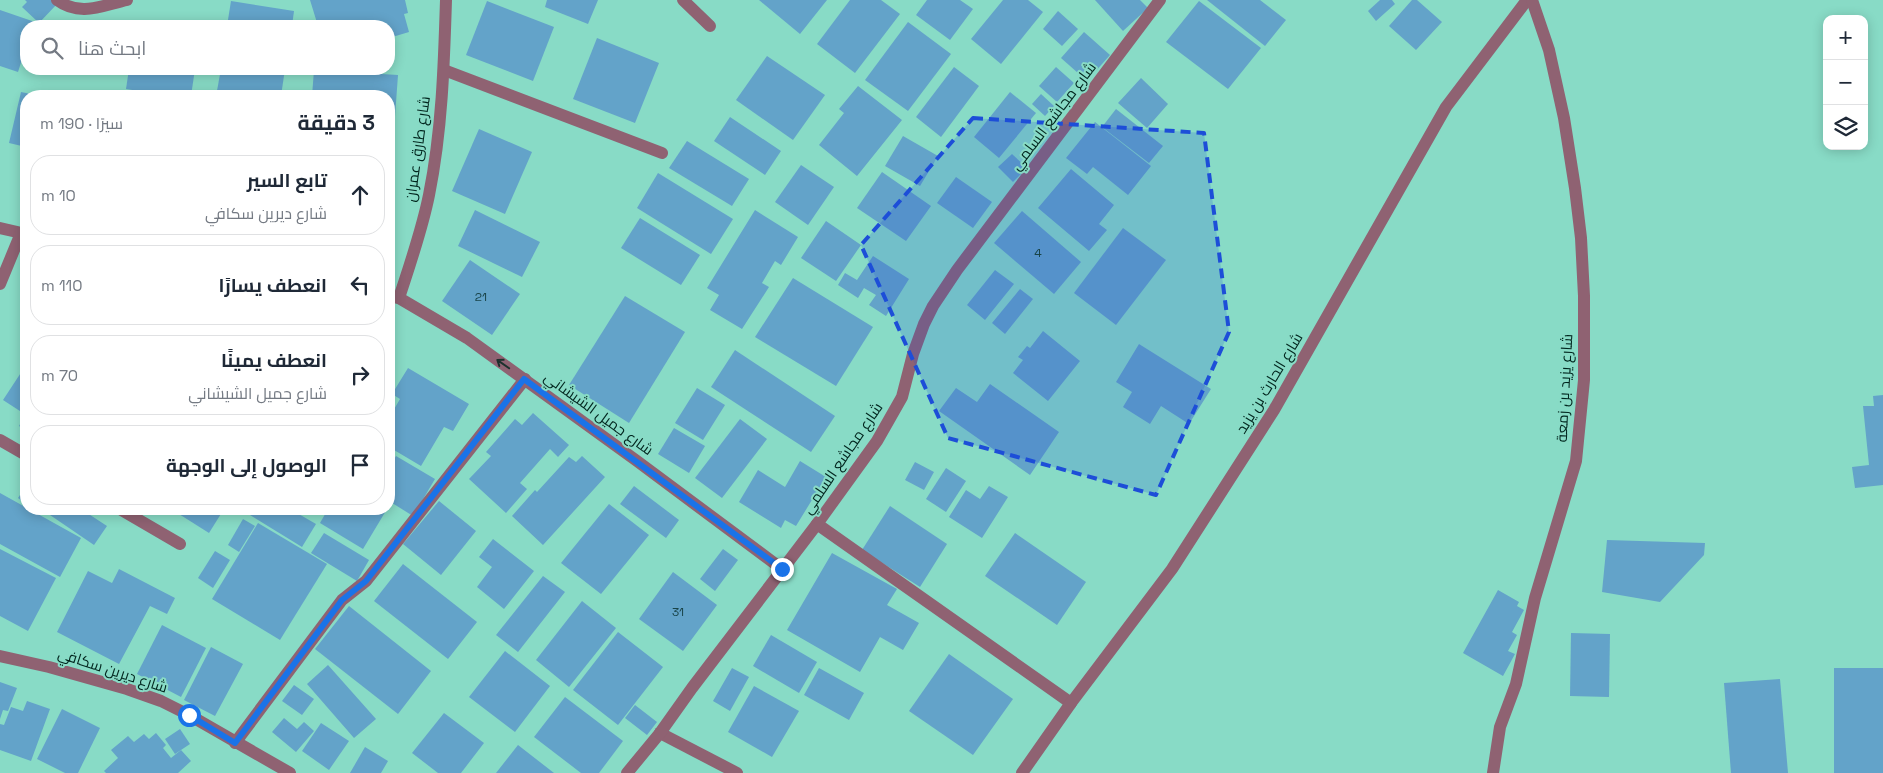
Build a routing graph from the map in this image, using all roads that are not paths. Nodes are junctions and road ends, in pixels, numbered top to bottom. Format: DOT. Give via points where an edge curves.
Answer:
graph roads {
  1 [pos="57,0"];
  2 [pos="127,0"];
  3 [pos="446,0"];
  4 [pos="683,0"];
  5 [pos="1160,0"];
  6 [pos="1527,0"];
  7 [pos="1532,0"];
  8 [pos="710,26"];
  9 [pos="444,70"];
  10 [pos="662,153"];
  11 [pos="0,228"];
  12 [pos="20,232"];
  13 [pos="20,242"];
  14 [pos="0,284"];
  15 [pos="395,295"];
  16 [pos="395,298"];
  17 [pos="524,379"];
  18 [pos="0,440"];
  19 [pos="20,452"];
  20 [pos="130,515"];
  21 [pos="817,524"];
  22 [pos="180,544"];
  23 [pos="782,569"];
  24 [pos="0,656"];
  25 [pos="1071,703"];
  26 [pos="660,733"];
  27 [pos="235,743"];
  28 [pos="290,773"];
  29 [pos="628,773"];
  30 [pos="737,773"];
  31 [pos="1022,773"];
  32 [pos="1493,773"];
  1 -- 2 [label="street" via="66,7 84,10"];
  3 -- 9 [label="street, شارع طارق عمران"];
  4 -- 8 [label="street"];
  5 -- 21 [label="street, شارع مجاشع السلمي" via="933,306 918,340 902,397 877,441"];
  6 -- 25 [label="street, شارع الحارث بن يزيد" via="1446,107 1274,410 1172,570"];
  7 -- 32 [label="street, شارع يزيد بن زمعة" via="1549,50 1575,188 1584,296 1584,380 1576,461 1535,598 1516,684 1500,727"];
  9 -- 10 [label="street"];
  9 -- 15 [label="street, شارع طارق عمران" via="429,195 412,256"];
  11 -- 12 [label="street"];
  13 -- 14 [label="street"];
  17 -- 16 [label="street, شارع جميل الشيشاني, one-way" via="467,338"];
  17 -- 23 [label="street, شارع جميل الشيشاني"];
  17 -- 27 [label="street" via="366,581 342,600"];
  18 -- 19 [label="street"];
  20 -- 22 [label="street"];
  21 -- 23 [label="street, شارع مجاشع السلمي"];
  21 -- 25 [label="street"];
  23 -- 26 [label="street, شارع مجاشع السلمي"];
  24 -- 27 [label="street, شارع ديرين سكافي" via="75,674 161,701"];
  25 -- 31 [label="street, شارع الحارث بن يزيد"];
  26 -- 29 [label="street, شارع مجاشع السلمي"];
  26 -- 30 [label="street"];
  27 -- 28 [label="street, شارع ديرين سكافي"];
}
